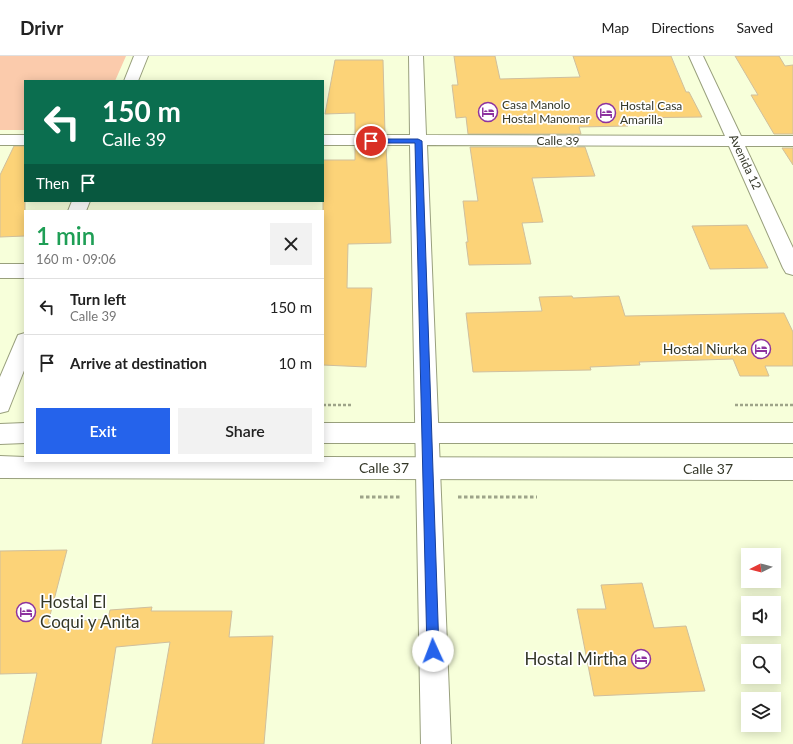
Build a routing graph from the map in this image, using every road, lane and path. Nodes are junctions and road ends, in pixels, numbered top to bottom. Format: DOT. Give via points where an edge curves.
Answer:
graph roads {
  1 [pos="141,56"];
  2 [pos="416,56"];
  3 [pos="696,56"];
  4 [pos="131,80"];
  5 [pos="0,140"];
  6 [pos="24,140"];
  7 [pos="324,140"];
  8 [pos="418,141"];
  9 [pos="735,141"];
  10 [pos="793,141"];
  11 [pos="793,268"];
  12 [pos="0,271"];
  13 [pos="24,271"];
  14 [pos="24,344"];
  15 [pos="0,404"];
  16 [pos="324,433"];
  17 [pos="427,433"];
  18 [pos="793,433"];
  19 [pos="0,434"];
  20 [pos="24,434"];
  21 [pos="0,467"];
  22 [pos="428,468"];
  23 [pos="793,469"];
  24 [pos="436,744"];
  1 -- 4 [label="street"];
  2 -- 8 [label="street"];
  3 -- 9 [label="street, Avenida 12"];
  5 -- 6 [label="street"];
  7 -- 8 [label="street, Calle 39"];
  8 -- 9 [label="street, Calle 39"];
  8 -- 17 [label="street"];
  9 -- 10 [label="street, Calle 39"];
  9 -- 11 [label="street, Avenida 12"];
  12 -- 13 [label="street"];
  14 -- 15 [label="street"];
  16 -- 17 [label="street"];
  17 -- 18 [label="street"];
  17 -- 22 [label="street"];
  19 -- 20 [label="street"];
  21 -- 22 [label="street, Calle 37"];
  22 -- 23 [label="street, Calle 37"];
  22 -- 24 [label="street"];
}
